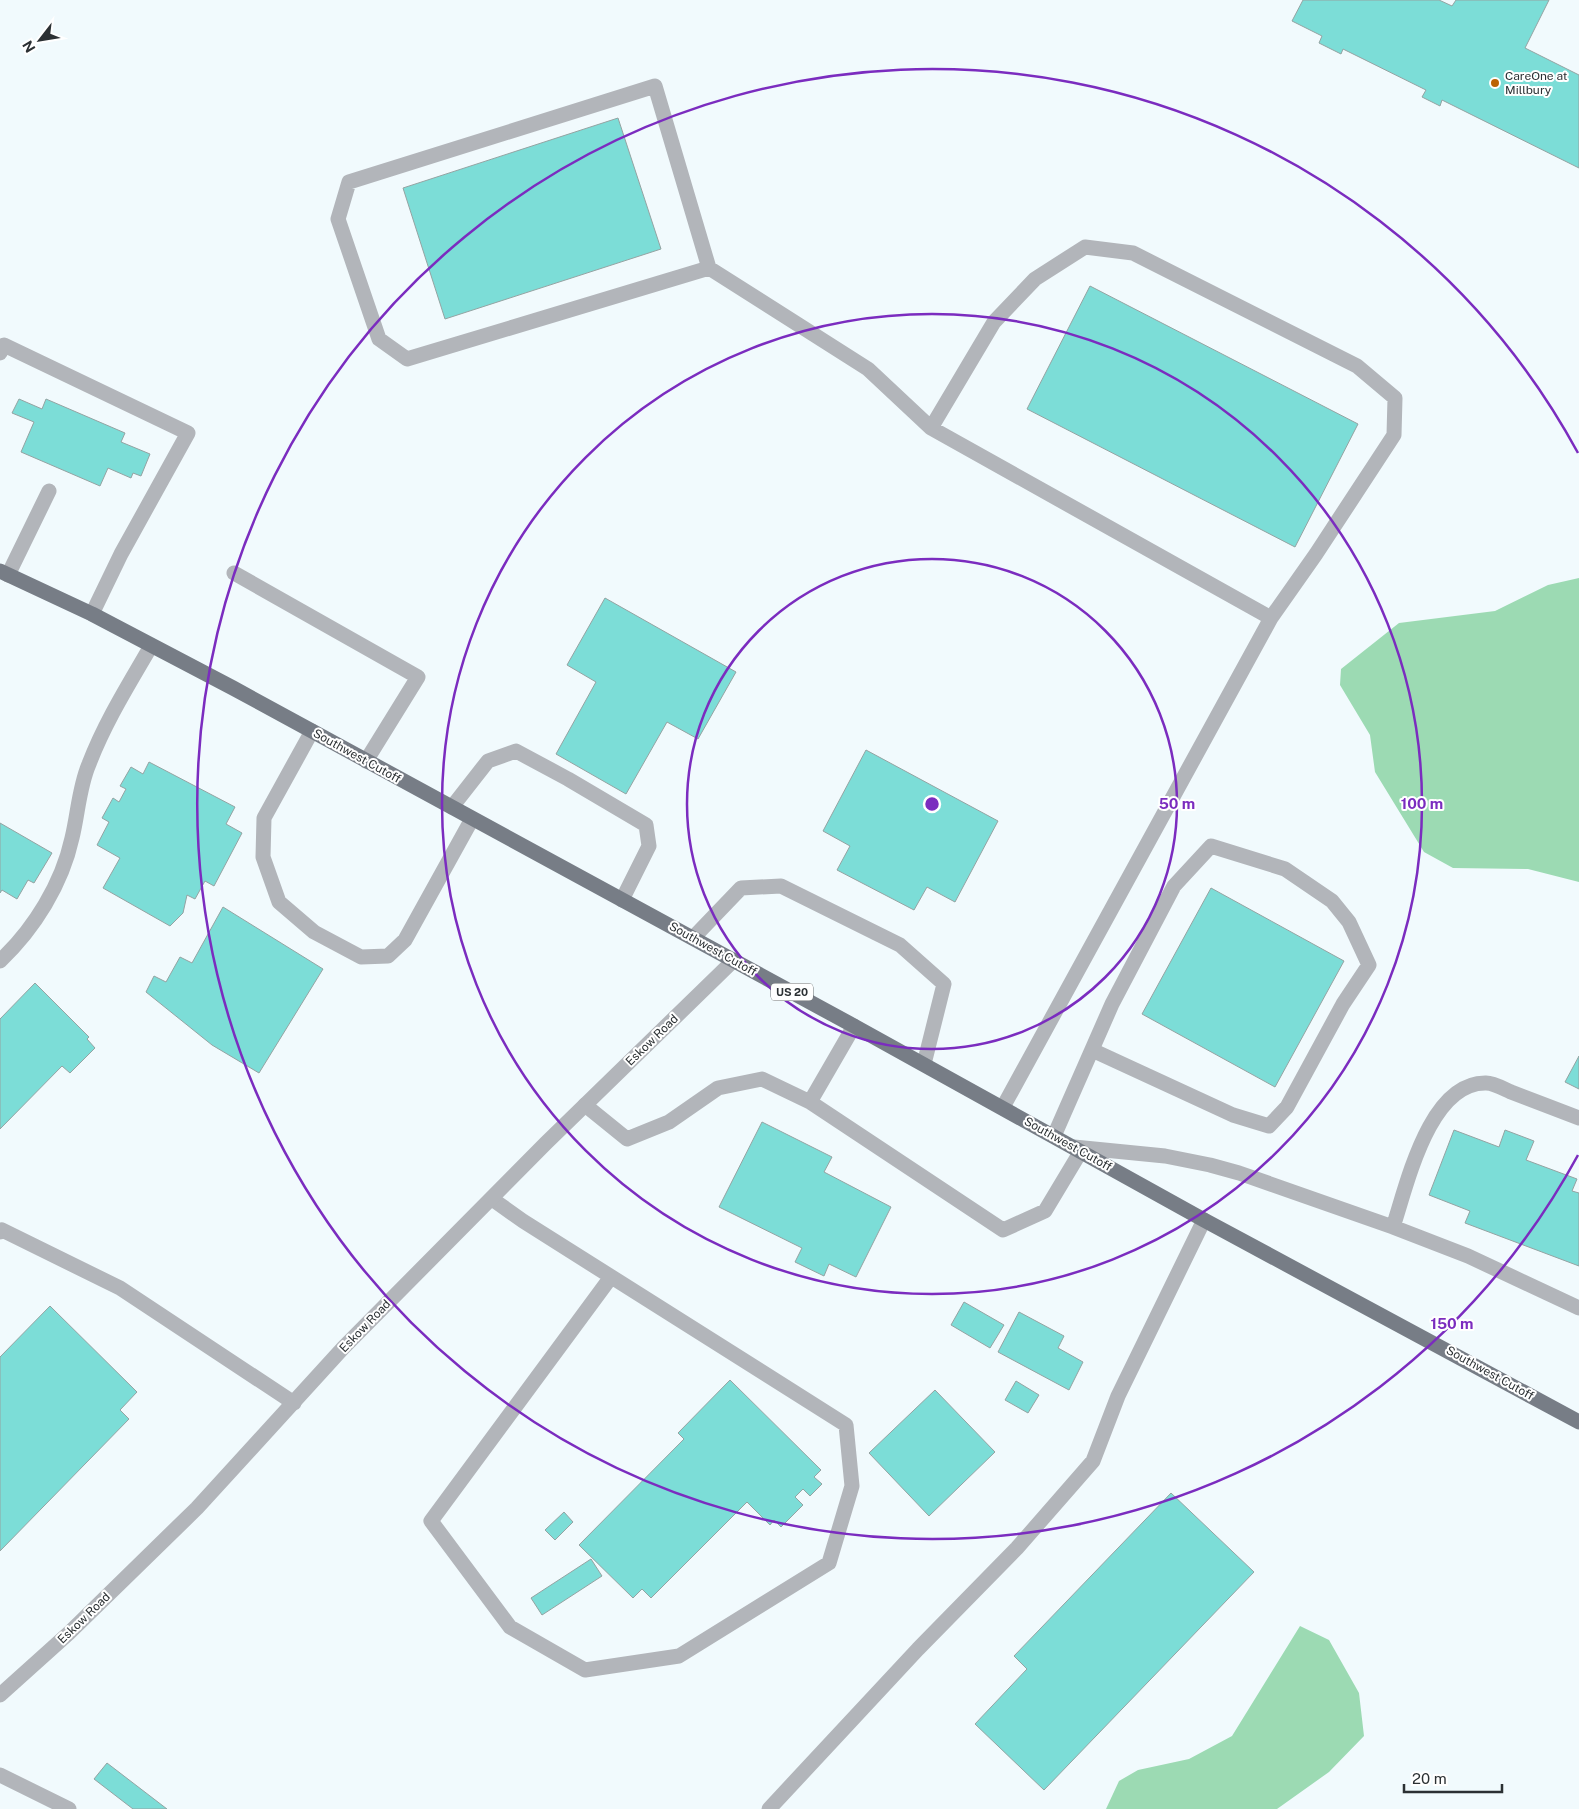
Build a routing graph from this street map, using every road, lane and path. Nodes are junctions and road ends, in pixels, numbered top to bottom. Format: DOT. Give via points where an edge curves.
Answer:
graph roads {
  1 [pos="709,268"];
  2 [pos="0,353"];
  3 [pos="931,428"];
  4 [pos="49,490"];
  5 [pos="4,573"];
  6 [pos="234,573"];
  7 [pos="92,614"];
  8 [pos="1271,618"];
  9 [pos="151,646"];
  10 [pos="312,731"];
  11 [pos="366,760"];
  12 [pos="452,807"];
  13 [pos="472,819"];
  14 [pos="622,900"];
  15 [pos="693,938"];
  16 [pos="734,960"];
  17 [pos="0,961"];
  18 [pos="854,1026"];
  19 [pos="1092,1050"];
  20 [pos="924,1064"];
  21 [pos="810,1102"];
  22 [pos="585,1105"];
  23 [pos="1003,1107"];
  24 [pos="1579,1118"];
  25 [pos="1054,1136"];
  26 [pos="1078,1149"];
  27 [pos="492,1199"];
  28 [pos="1204,1220"];
  29 [pos="1393,1227"];
  30 [pos="0,1232"];
  31 [pos="611,1277"];
  32 [pos="1579,1308"];
  33 [pos="294,1403"];
  34 [pos="1579,1422"];
  35 [pos="0,1695"];
  36 [pos="0,1775"];
  37 [pos="69,1809"];
  38 [pos="769,1809"];
  1 -- 1 [label="street" via="407,359 379,339 338,219 350,182 655,86"];
  1 -- 3 [label="street" via="868,369"];
  2 -- 7 [label="street" via="4,345 188,433"];
  3 -- 8 [label="street"];
  3 -- 8 [label="street" via="994,322 1035,279 1085,247 1133,253 1357,366 1395,398 1394,435"];
  4 -- 5 [label="street"];
  5 -- 7 [label="main road, Southwest Cutoff / US 20"];
  6 -- 11 [label="street" via="418,677"];
  7 -- 9 [label="main road, Southwest Cutoff / US 20"];
  8 -- 23 [label="street"];
  9 -- 10 [label="main road, Southwest Cutoff / US 20"];
  9 -- 17 [label="street" via="104,730 88,766 66,863 52,896"];
  10 -- 11 [label="main road, Southwest Cutoff / US 20"];
  10 -- 13 [label="street" via="264,818 263,857 279,902 314,932 361,958 388,956 404,940"];
  11 -- 12 [label="main road, Southwest Cutoff / US 20"];
  12 -- 13 [label="main road, Southwest Cutoff / US 20"];
  12 -- 14 [label="street" via="488,761 516,751 568,778 646,825 649,846"];
  13 -- 14 [label="main road, Southwest Cutoff / US 20"];
  14 -- 15 [label="main road, Southwest Cutoff / US 20"];
  15 -- 16 [label="main road, Southwest Cutoff / US 20"];
  15 -- 20 [label="street" via="741,888 781,886 900,945 944,984"];
  16 -- 18 [label="main road, Southwest Cutoff / US 20"];
  16 -- 22 [label="street, Eskow Road"];
  18 -- 20 [label="main road, Southwest Cutoff / US 20"];
  18 -- 21 [label="street"];
  19 -- 19 [label="street" via="1112,1004 1174,886 1211,846 1284,869 1332,901 1349,922 1369,965 1287,1107 1269,1126 1234,1115"];
  19 -- 25 [label="street"];
  20 -- 23 [label="main road, Southwest Cutoff / US 20"];
  21 -- 22 [label="street" via="762,1079 718,1088 669,1122 627,1139"];
  21 -- 26 [label="street" via="1003,1230 1045,1212"];
  22 -- 27 [label="street, Eskow Road"];
  23 -- 25 [label="main road, Southwest Cutoff / US 20"];
  24 -- 29 [label="street" via="1487,1083 1468,1087 1450,1097 1438,1110 1417,1153"];
  25 -- 26 [label="main road, Southwest Cutoff / US 20"];
  26 -- 28 [label="main road, Southwest Cutoff / US 20"];
  26 -- 29 [label="street" via="1165,1156 1210,1165"];
  27 -- 31 [label="street"];
  27 -- 33 [label="street, Eskow Road" via="343,1348"];
  28 -- 34 [label="main road, Southwest Cutoff / US 20"];
  28 -- 38 [label="street" via="1118,1396 1093,1462 1017,1548 918,1648"];
  29 -- 32 [label="street" via="1468,1256"];
  30 -- 33 [label="street" via="2,1230 120,1288"];
  31 -- 31 [label="street" via="846,1425 852,1486 829,1563 679,1656 585,1670 510,1627 431,1521"];
  33 -- 35 [label="street, Eskow Road" via="197,1508 69,1633"];
  36 -- 37 [label="street"];
}
